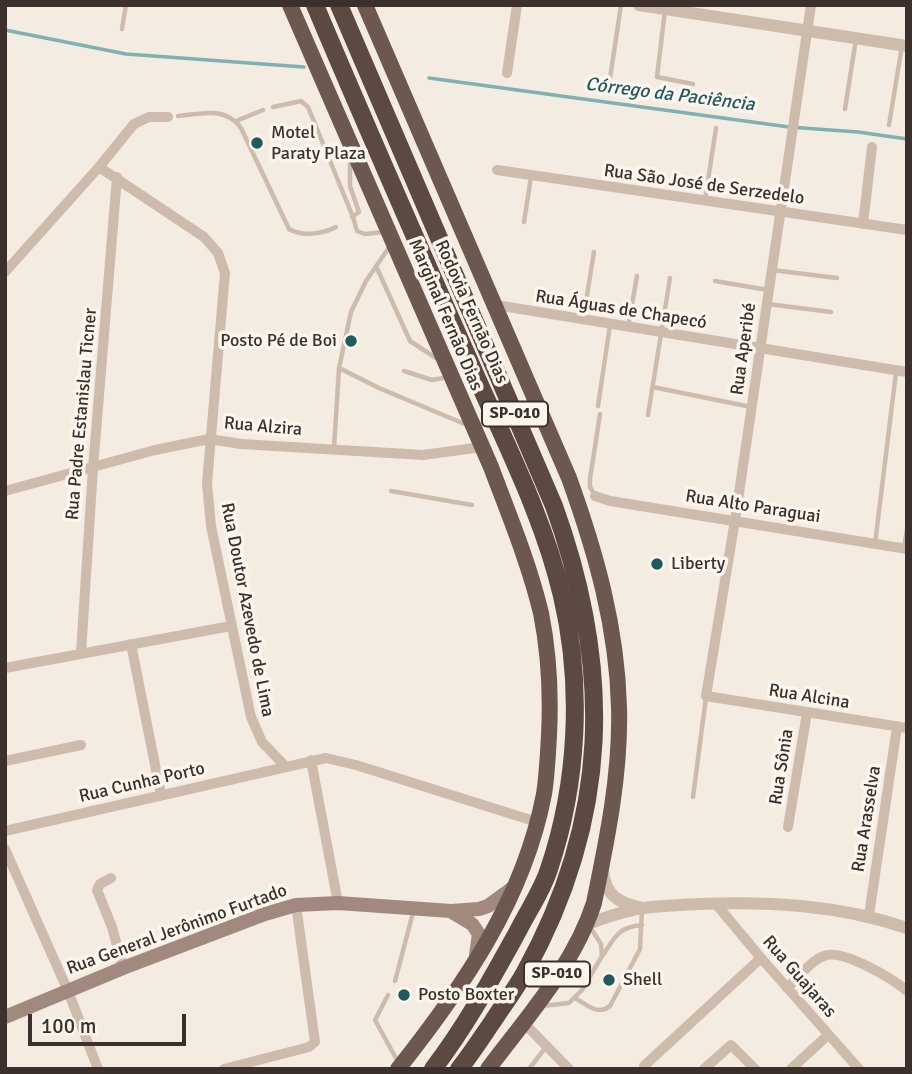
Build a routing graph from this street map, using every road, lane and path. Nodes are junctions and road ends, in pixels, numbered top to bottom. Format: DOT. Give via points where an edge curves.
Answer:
graph roads {
  1 [pos="126,5"];
  2 [pos="290,5"];
  3 [pos="315,5"];
  4 [pos="339,5"];
  5 [pos="365,5"];
  6 [pos="517,5"];
  7 [pos="621,5"];
  8 [pos="639,5"];
  9 [pos="811,5"];
  10 [pos="666,9"];
  11 [pos="122,29"];
  12 [pos="807,31"];
  13 [pos="856,38"];
  14 [pos="905,46"];
  15 [pos="507,73"];
  16 [pos="693,84"];
  17 [pos="609,85"];
  18 [pos="273,107"];
  19 [pos="845,109"];
  20 [pos="263,110"];
  21 [pos="173,116"];
  22 [pos="236,121"];
  23 [pos="889,125"];
  24 [pos="716,128"];
  25 [pos="351,143"];
  26 [pos="872,147"];
  27 [pos="99,167"];
  28 [pos="497,170"];
  29 [pos="531,176"];
  30 [pos="117,177"];
  31 [pos="705,201"];
  32 [pos="780,212"];
  33 [pos="352,217"];
  34 [pos="524,222"];
  35 [pos="863,224"];
  36 [pos="336,226"];
  37 [pos="907,230"];
  38 [pos="390,237"];
  39 [pos="594,252"];
  40 [pos="375,265"];
  41 [pos="772,270"];
  42 [pos="5,272"];
  43 [pos="637,276"];
  44 [pos="670,278"];
  45 [pos="837,278"];
  46 [pos="715,281"];
  47 [pos="769,290"];
  48 [pos="767,304"];
  49 [pos="496,305"];
  50 [pos="831,312"];
  51 [pos="583,320"];
  52 [pos="610,325"];
  53 [pos="628,328"];
  54 [pos="661,333"];
  55 [pos="760,349"];
  56 [pos="339,368"];
  57 [pos="447,370"];
  58 [pos="404,371"];
  59 [pos="901,372"];
  60 [pos="653,387"];
  61 [pos="598,406"];
  62 [pos="752,407"];
  63 [pos="600,414"];
  64 [pos="648,415"];
  65 [pos="472,427"];
  66 [pos="209,439"];
  67 [pos="482,447"];
  68 [pos="334,448"];
  69 [pos="93,468"];
  70 [pos="5,491"];
  71 [pos="391,491"];
  72 [pos="596,496"];
  73 [pos="472,505"];
  74 [pos="736,520"];
  75 [pos="907,529"];
  76 [pos="875,544"];
  77 [pos="905,549"];
  78 [pos="232,626"];
  79 [pos="131,644"];
  80 [pos="80,653"];
  81 [pos="5,668"];
  82 [pos="706,696"];
  83 [pos="807,713"];
  84 [pos="902,728"];
  85 [pos="81,745"];
  86 [pos="311,760"];
  87 [pos="5,761"];
  88 [pos="285,766"];
  89 [pos="161,795"];
  90 [pos="693,797"];
  91 [pos="537,822"];
  92 [pos="789,827"];
  93 [pos="5,831"];
  94 [pos="5,849"];
  95 [pos="602,858"];
  96 [pos="111,878"];
  97 [pos="514,887"];
  98 [pos="338,903"];
  99 [pos="716,904"];
  100 [pos="296,905"];
  101 [pos="642,908"];
  102 [pos="415,909"];
  103 [pos="451,911"];
  104 [pos="869,915"];
  105 [pos="587,924"];
  106 [pos="642,925"];
  107 [pos="907,928"];
  108 [pos="602,956"];
  109 [pos="761,958"];
  110 [pos="473,965"];
  111 [pos="122,968"];
  112 [pos="395,981"];
  113 [pos="787,988"];
  114 [pos="907,991"];
  115 [pos="68,992"];
  116 [pos="388,995"];
  117 [pos="575,998"];
  118 [pos="534,1007"];
  119 [pos="5,1017"];
  120 [pos="523,1022"];
  121 [pos="828,1035"];
  122 [pos="547,1046"];
  123 [pos="644,1066"];
  124 [pos="399,1067"];
  125 [pos="856,1068"];
  126 [pos="98,1069"];
  127 [pos="224,1069"];
  128 [pos="433,1069"];
  129 [pos="459,1069"];
  130 [pos="488,1069"];
  131 [pos="529,1069"];
  132 [pos="569,1069"];
  133 [pos="704,1069"];
  134 [pos="755,1069"];
  135 [pos="791,1069"];
  1 -- 11 [label="lane"];
  2 -- 25 [label="highway, Marginal Fernão Dias / SP-010"];
  3 -- 128 [label="highway, Rodovia Fernão Dias / SP-010" via="530,498 570,636 573,741 567,793 548,873 499,966"];
  4 -- 129 [label="highway, Rodovia Fernão Dias / SP-010" via="554,506 579,586 593,671 591,768 568,879 524,975"];
  5 -- 49 [label="highway, SP-010"];
  6 -- 15 [label="street"];
  7 -- 17 [label="lane"];
  8 -- 10 [label="street"];
  9 -- 12 [label="street, Rua Aperibé"];
  10 -- 12 [label="street"];
  10 -- 16 [label="lane" via="657,74 660,79"];
  12 -- 13 [label="street"];
  12 -- 32 [label="street, Rua Aperibé"];
  13 -- 14 [label="street"];
  13 -- 19 [label="lane"];
  14 -- 23 [label="lane"];
  18 -- 33 [label="lane" via="301,101 307,107"];
  20 -- 22 [label="lane"];
  21 -- 22 [label="lane" via="218,112"];
  21 -- 27 [label="street" via="149,117 134,124"];
  22 -- 36 [label="lane" via="289,229 308,233"];
  24 -- 31 [label="lane"];
  25 -- 33 [label="lane" via="350,187 359,212"];
  25 -- 38 [label="highway, Marginal Fernão Dias / SP-010"];
  26 -- 35 [label="street"];
  27 -- 30 [label="street, Rua Doutor Azevedo de Lima"];
  27 -- 42 [label="street"];
  28 -- 29 [label="street, Rua São José de Serzedelo"];
  29 -- 31 [label="street, Rua São José de Serzedelo"];
  29 -- 34 [label="lane"];
  30 -- 66 [label="street, Rua Doutor Azevedo de Lima" via="204,237 223,263"];
  30 -- 69 [label="street, Rua Padre Estanislau Ticner"];
  31 -- 32 [label="street, Rua São José de Serzedelo"];
  32 -- 35 [label="street, Rua São José de Serzedelo"];
  32 -- 41 [label="street, Rua Aperibé"];
  33 -- 38 [label="lane" via="360,234"];
  35 -- 37 [label="street, Rua São José de Serzedelo"];
  38 -- 40 [label="lane"];
  38 -- 57 [label="highway, Marginal Fernão Dias / SP-010"];
  39 -- 51 [label="lane"];
  40 -- 56 [label="lane" via="351,312"];
  40 -- 57 [label="lane" via="410,341"];
  41 -- 45 [label="lane"];
  41 -- 47 [label="street, Rua Aperibé"];
  43 -- 53 [label="lane"];
  44 -- 54 [label="lane"];
  46 -- 47 [label="lane"];
  47 -- 48 [label="street, Rua Aperibé"];
  48 -- 50 [label="lane"];
  48 -- 55 [label="street, Rua Aperibé"];
  49 -- 51 [label="street, Rua Águas de Chapecó"];
  49 -- 95 [label="highway, SP-010" via="569,478 607,601 620,709"];
  51 -- 52 [label="street, Rua Águas de Chapecó"];
  52 -- 53 [label="street, Rua Águas de Chapecó"];
  52 -- 61 [label="lane"];
  53 -- 54 [label="street, Rua Águas de Chapecó"];
  54 -- 55 [label="street, Rua Águas de Chapecó"];
  54 -- 60 [label="lane"];
  55 -- 59 [label="street, Rua Águas de Chapecó"];
  55 -- 62 [label="street, Rua Aperibé"];
  56 -- 65 [label="lane"];
  56 -- 68 [label="lane"];
  57 -- 58 [label="lane" via="432,380"];
  57 -- 65 [label="highway, Marginal Fernão Dias / SP-010"];
  59 -- 76 [label="lane"];
  60 -- 62 [label="lane"];
  60 -- 64 [label="lane"];
  62 -- 74 [label="street, Rua Aperibé"];
  63 -- 72 [label="lane" via="590,479"];
  65 -- 67 [label="highway, Marginal Fernão Dias / SP-010"];
  66 -- 68 [label="street, Rua Alzira"];
  66 -- 69 [label="street, Rua Alzira"];
  66 -- 78 [label="street, Rua Doutor Azevedo de Lima" via="211,526"];
  67 -- 68 [label="street, Rua Alzira" via="423,455"];
  67 -- 91 [label="highway, Marginal Fernão Dias / SP-010" via="518,539 548,658 548,753"];
  69 -- 70 [label="street, Rua Alzira"];
  69 -- 80 [label="street, Rua Padre Estanislau Ticner"];
  71 -- 73 [label="lane"];
  72 -- 74 [label="street, Rua Alto Paraguai"];
  74 -- 76 [label="street, Rua Alto Paraguai"];
  74 -- 82 [label="street, Rua Aperibé"];
  75 -- 77 [label="lane"];
  76 -- 77 [label="street, Rua Alto Paraguai"];
  78 -- 79 [label="street"];
  78 -- 88 [label="street, Rua Doutor Azevedo de Lima" via="257,735"];
  79 -- 80 [label="street"];
  79 -- 89 [label="street"];
  80 -- 81 [label="street"];
  82 -- 83 [label="street, Rua Alcina"];
  82 -- 90 [label="lane"];
  83 -- 84 [label="street, Rua Alcina"];
  83 -- 92 [label="street, Rua Sônia"];
  84 -- 104 [label="street, Rua Arasselva"];
  85 -- 87 [label="street"];
  86 -- 88 [label="street"];
  86 -- 91 [label="street" via="326,758 356,765"];
  86 -- 98 [label="street"];
  88 -- 89 [label="street, Rua Cunha Porto"];
  89 -- 93 [label="street, Rua Cunha Porto"];
  91 -- 97 [label="highway, Marginal Fernão Dias / SP-010"];
  94 -- 115 [label="street"];
  95 -- 101 [label="street" via="610,894"];
  95 -- 105 [label="highway, SP-010"];
  96 -- 111 [label="street" via="97,890"];
  97 -- 103 [label="main road, Rua General Jerônimo Furtado" via="488,906"];
  97 -- 110 [label="highway, Marginal Fernão Dias / SP-010"];
  98 -- 100 [label="main road, Rua General Jerônimo Furtado"];
  98 -- 102 [label="main road, Rua General Jerônimo Furtado"];
  99 -- 101 [label="street"];
  99 -- 104 [label="street" via="805,905"];
  99 -- 109 [label="street, Rua Guajaras"];
  100 -- 111 [label="main road, Rua General Jerônimo Furtado"];
  100 -- 127 [label="street" via="315,1042"];
  101 -- 105 [label="street"];
  101 -- 106 [label="lane"];
  102 -- 103 [label="main road, Rua General Jerônimo Furtado"];
  102 -- 112 [label="lane"];
  103 -- 110 [label="main road" via="479,934"];
  104 -- 107 [label="street"];
  105 -- 108 [label="lane" via="596,933"];
  105 -- 118 [label="highway, SP-010"];
  106 -- 108 [label="lane" via="616,934"];
  106 -- 117 [label="lane" via="638,956 610,1006 596,1010"];
  108 -- 117 [label="lane"];
  109 -- 113 [label="street, Rua Guajaras"];
  109 -- 123 [label="street"];
  110 -- 124 [label="highway, Marginal Fernão Dias / SP-010"];
  111 -- 115 [label="main road, Rua General Jerônimo Furtado"];
  113 -- 114 [label="street" via="814,962 830,955 883,974"];
  113 -- 121 [label="street, Rua Guajaras"];
  115 -- 119 [label="main road, Rua General Jerônimo Furtado"];
  115 -- 126 [label="street"];
  116 -- 124 [label="lane" via="375,1020"];
  117 -- 118 [label="lane" via="561,1006"];
  118 -- 120 [label="highway, SP-010"];
  120 -- 122 [label="street"];
  120 -- 130 [label="highway, SP-010"];
  121 -- 125 [label="street, Rua Guajaras"];
  121 -- 135 [label="street"];
  122 -- 131 [label="lane"];
  122 -- 132 [label="street"];
  133 -- 134 [label="street" via="731,1045"];
}
